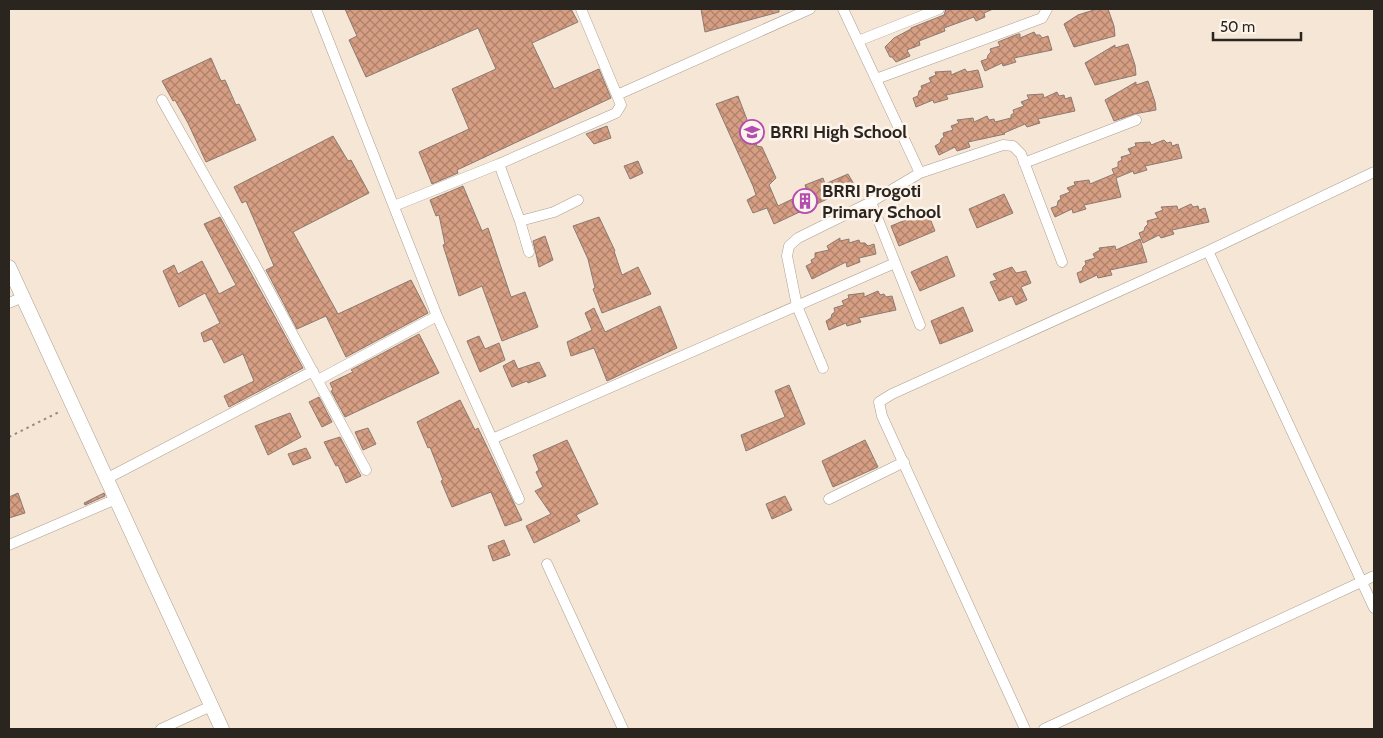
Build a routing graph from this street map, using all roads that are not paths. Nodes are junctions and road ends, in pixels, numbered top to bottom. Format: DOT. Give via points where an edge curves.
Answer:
graph roads {
  1 [pos="316,9"];
  2 [pos="581,9"];
  3 [pos="810,9"];
  4 [pos="843,9"];
  5 [pos="939,9"];
  6 [pos="1047,9"];
  7 [pos="858,41"];
  8 [pos="876,80"];
  9 [pos="617,95"];
  10 [pos="162,100"];
  11 [pos="1136,120"];
  12 [pos="499,164"];
  13 [pos="1024,164"];
  14 [pos="1374,172"];
  15 [pos="920,173"];
  16 [pos="578,200"];
  17 [pos="871,202"];
  18 [pos="394,206"];
  19 [pos="520,222"];
  20 [pos="1208,251"];
  21 [pos="529,252"];
  22 [pos="1062,262"];
  23 [pos="896,263"];
  24 [pos="9,267"];
  25 [pos="23,297"];
  26 [pos="9,303"];
  27 [pos="797,306"];
  28 [pos="437,316"];
  29 [pos="920,325"];
  30 [pos="823,368"];
  31 [pos="316,375"];
  32 [pos="492,439"];
  33 [pos="904,462"];
  34 [pos="366,470"];
  35 [pos="106,479"];
  36 [pos="829,498"];
  37 [pos="116,499"];
  38 [pos="519,499"];
  39 [pos="9,545"];
  40 [pos="547,564"];
  41 [pos="1374,576"];
  42 [pos="1362,582"];
  43 [pos="1374,608"];
  44 [pos="211,706"];
  45 [pos="161,729"];
  46 [pos="222,729"];
  47 [pos="623,729"];
  48 [pos="1026,729"];
  49 [pos="1044,729"];
  1 -- 18 [label="street"];
  2 -- 9 [label="street"];
  3 -- 9 [label="street"];
  4 -- 7 [label="street"];
  5 -- 7 [label="street"];
  6 -- 8 [label="street" via="1042,18"];
  7 -- 8 [label="street"];
  8 -- 15 [label="street"];
  9 -- 12 [label="street" via="621,106 616,114"];
  10 -- 31 [label="street"];
  11 -- 13 [label="street"];
  12 -- 18 [label="street"];
  12 -- 19 [label="street"];
  13 -- 15 [label="street" via="1013,146 1003,145"];
  13 -- 22 [label="street"];
  14 -- 20 [label="street"];
  15 -- 17 [label="street"];
  16 -- 19 [label="street" via="554,212"];
  17 -- 23 [label="street"];
  17 -- 27 [label="street" via="798,238 789,246 787,256"];
  18 -- 28 [label="street"];
  19 -- 21 [label="street"];
  20 -- 33 [label="street" via="878,402"];
  20 -- 42 [label="street"];
  23 -- 27 [label="street"];
  23 -- 29 [label="street"];
  24 -- 25 [label="main road"];
  25 -- 26 [label="street"];
  25 -- 35 [label="main road"];
  27 -- 30 [label="street"];
  27 -- 32 [label="street"];
  28 -- 31 [label="street"];
  28 -- 32 [label="street"];
  31 -- 34 [label="street"];
  31 -- 35 [label="street"];
  32 -- 38 [label="street"];
  33 -- 36 [label="street"];
  33 -- 48 [label="street"];
  35 -- 37 [label="main road"];
  37 -- 39 [label="street"];
  37 -- 44 [label="main road"];
  40 -- 47 [label="street"];
  41 -- 42 [label="street"];
  42 -- 43 [label="street"];
  42 -- 49 [label="street"];
  44 -- 45 [label="street"];
  44 -- 46 [label="main road"];
}
